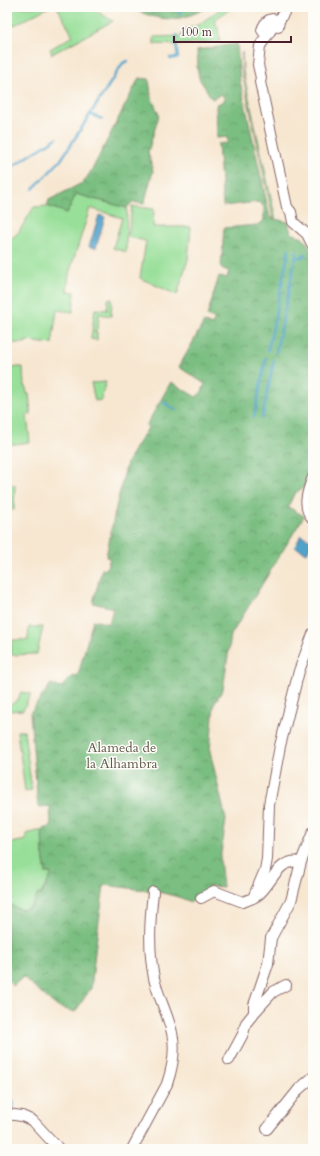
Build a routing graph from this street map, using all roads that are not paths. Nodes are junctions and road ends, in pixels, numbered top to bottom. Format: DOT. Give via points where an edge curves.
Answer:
graph roads {
  1 [pos="287,7"];
  2 [pos="279,21"];
  3 [pos="259,52"];
  4 [pos="313,246"];
  5 [pos="313,477"];
  6 [pos="309,498"];
  7 [pos="313,519"];
  8 [pos="313,634"];
  9 [pos="313,832"];
  10 [pos="301,862"];
  11 [pos="153,892"];
  12 [pos="201,898"];
  13 [pos="253,898"];
  14 [pos="286,985"];
  15 [pos="254,1013"];
  16 [pos="229,1060"];
  17 [pos="313,1077"];
  18 [pos="7,1114"];
  19 [pos="266,1129"];
  20 [pos="59,1149"];
  21 [pos="132,1149"];
  1 -- 2 [label="street"];
  2 -- 3 [label="street" via="278,28"];
  2 -- 3 [label="street" via="275,19 264,24 262,30 266,36"];
  3 -- 4 [label="street" via="258,65 264,81 287,183 292,206 290,212 293,222 308,234"];
  5 -- 6 [label="street"];
  6 -- 7 [label="street" via="307,509"];
  8 -- 13 [label="street" via="299,671 280,746 269,804 267,859"];
  9 -- 10 [label="street"];
  10 -- 13 [label="street" via="295,861 280,867"];
  10 -- 15 [label="street" via="291,901 271,938 268,964 254,1005"];
  11 -- 21 [label="street" via="150,926 152,968 173,1035 174,1051 167,1084"];
  12 -- 13 [label="street" via="214,891 243,902"];
  14 -- 15 [label="street" via="273,992"];
  15 -- 16 [label="street" via="246,1023"];
  17 -- 19 [label="street" via="299,1089"];
  18 -- 20 [label="street" via="33,1121"];
}
